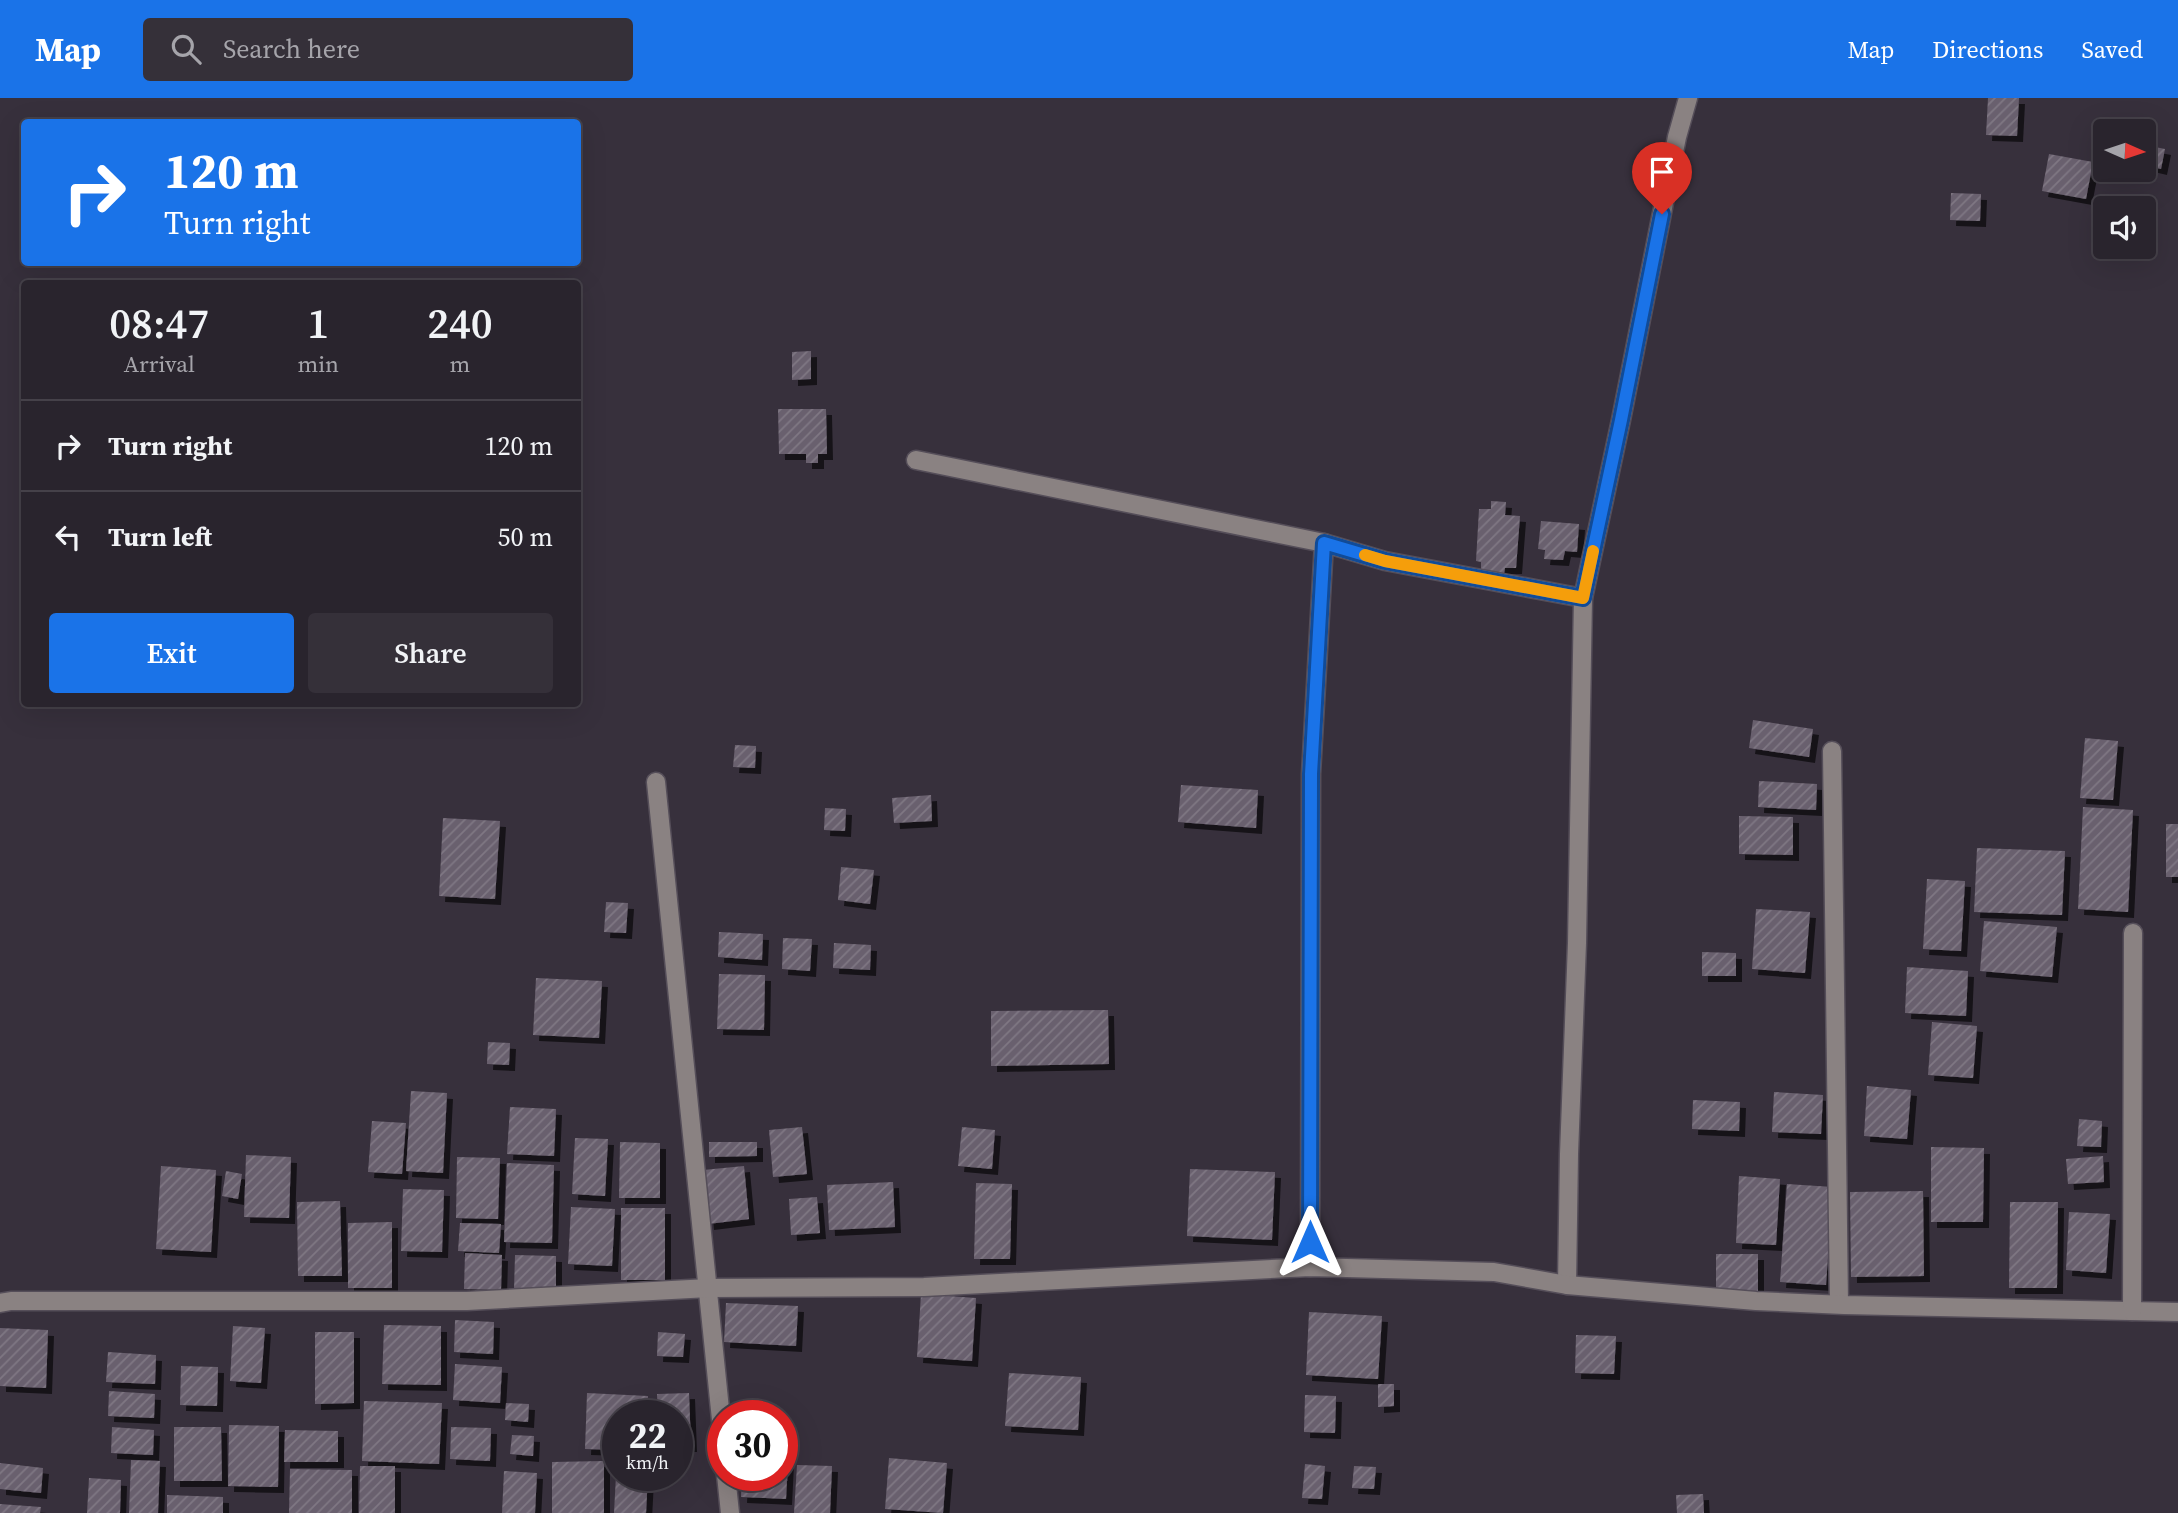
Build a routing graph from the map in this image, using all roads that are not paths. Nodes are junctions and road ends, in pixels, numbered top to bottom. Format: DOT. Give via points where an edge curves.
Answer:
graph roads {
  1 [pos="1688,98"];
  2 [pos="916,460"];
  3 [pos="1324,543"];
  4 [pos="1583,598"];
  5 [pos="1832,751"];
  6 [pos="656,782"];
  7 [pos="2133,933"];
  8 [pos="1310,1268"];
  9 [pos="1567,1285"];
  10 [pos="709,1288"];
  11 [pos="0,1303"];
  12 [pos="1839,1304"];
  13 [pos="2132,1311"];
  14 [pos="2178,1312"];
  15 [pos="719,1400"];
  16 [pos="728,1491"];
  17 [pos="730,1513"];
  1 -- 4 [label="street"];
  2 -- 3 [label="street"];
  3 -- 4 [label="street" via="1385,561"];
  3 -- 8 [label="street" via="1311,774"];
  4 -- 9 [label="street"];
  5 -- 12 [label="street"];
  6 -- 10 [label="street"];
  7 -- 13 [label="street"];
  8 -- 9 [label="street" via="1494,1272"];
  8 -- 10 [label="street" via="924,1287"];
  9 -- 12 [label="street"];
  10 -- 11 [label="street" via="467,1301"];
  10 -- 15 [label="street"];
  12 -- 13 [label="street"];
  13 -- 14 [label="street"];
  16 -- 17 [label="street"];
}
